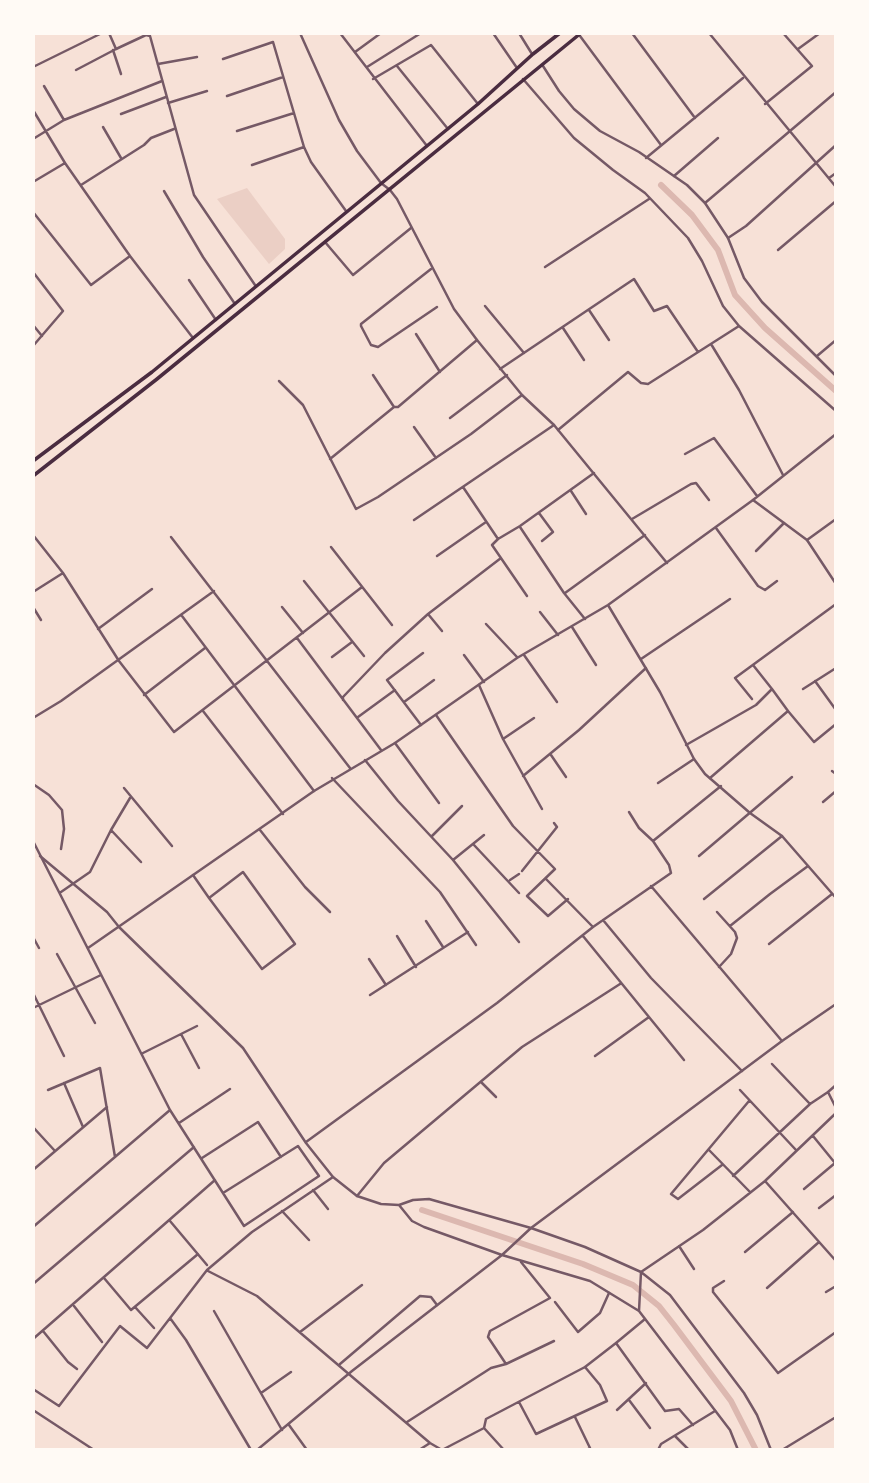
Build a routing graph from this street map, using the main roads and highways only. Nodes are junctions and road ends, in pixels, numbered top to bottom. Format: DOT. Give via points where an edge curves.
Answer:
graph roads {
  1 [pos="559,33"];
  2 [pos="580,34"];
  3 [pos="152,372"];
  4 [pos="157,379"];
  5 [pos="33,461"];
  6 [pos="33,476"];
  1 -- 3 [label="main road"];
  2 -- 4 [label="main road"];
  3 -- 4 [label="main road"];
  3 -- 5 [label="main road"];
  4 -- 6 [label="main road"];
}
